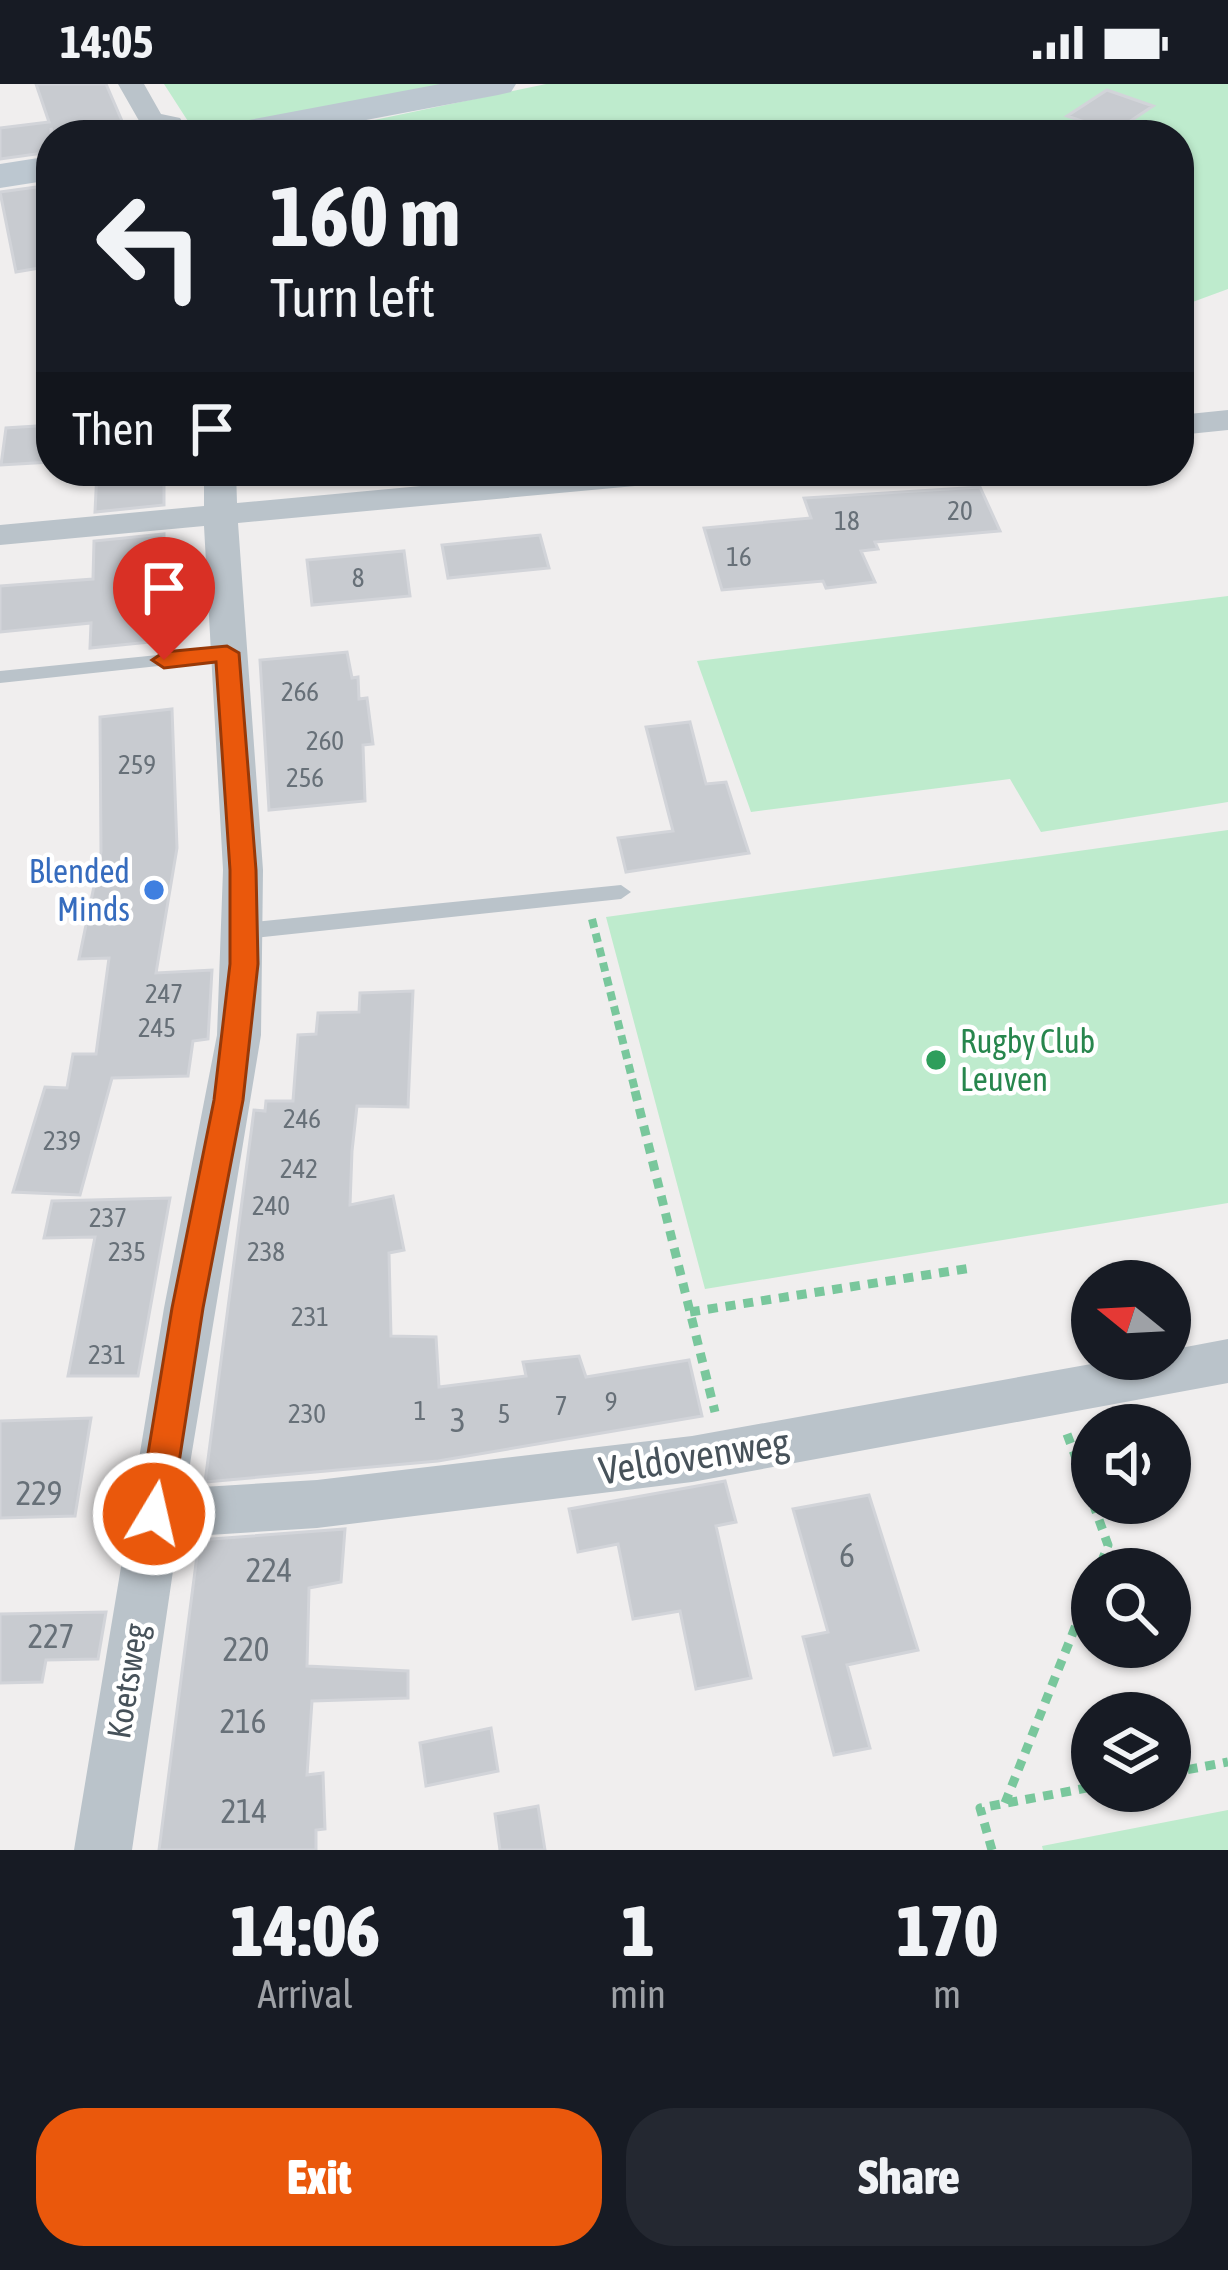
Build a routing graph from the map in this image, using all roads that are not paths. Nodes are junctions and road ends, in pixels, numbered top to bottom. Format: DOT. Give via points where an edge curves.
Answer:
graph roads {
  1 [pos="131,84"];
  2 [pos="159,84"];
  3 [pos="498,84"];
  4 [pos="151,120"];
  5 [pos="176,120"];
  6 [pos="307,120"];
  7 [pos="36,170"];
  8 [pos="0,176"];
  9 [pos="1228,421"];
  10 [pos="1194,424"];
  11 [pos="354,486"];
  12 [pos="220,492"];
  13 [pos="0,535"];
  14 [pos="227,653"];
  15 [pos="0,677"];
  16 [pos="621,892"];
  17 [pos="244,932"];
  18 [pos="1228,1361"];
  19 [pos="154,1514"];
  20 [pos="103,1850"];
  1 -- 4 [label="street"];
  2 -- 5 [label="street"];
  3 -- 6 [label="street"];
  7 -- 8 [label="street"];
  9 -- 10 [label="street"];
  11 -- 12 [label="street"];
  12 -- 13 [label="street"];
  12 -- 14 [label="street, Koetsweg"];
  14 -- 15 [label="lane"];
  14 -- 17 [label="street, Koetsweg"];
  16 -- 17 [label="lane"];
  17 -- 19 [label="street, Koetsweg" via="229,1100"];
  18 -- 19 [label="street, Veldovenweg" via="725,1454 317,1504"];
  19 -- 20 [label="street, Koetsweg"];
}
